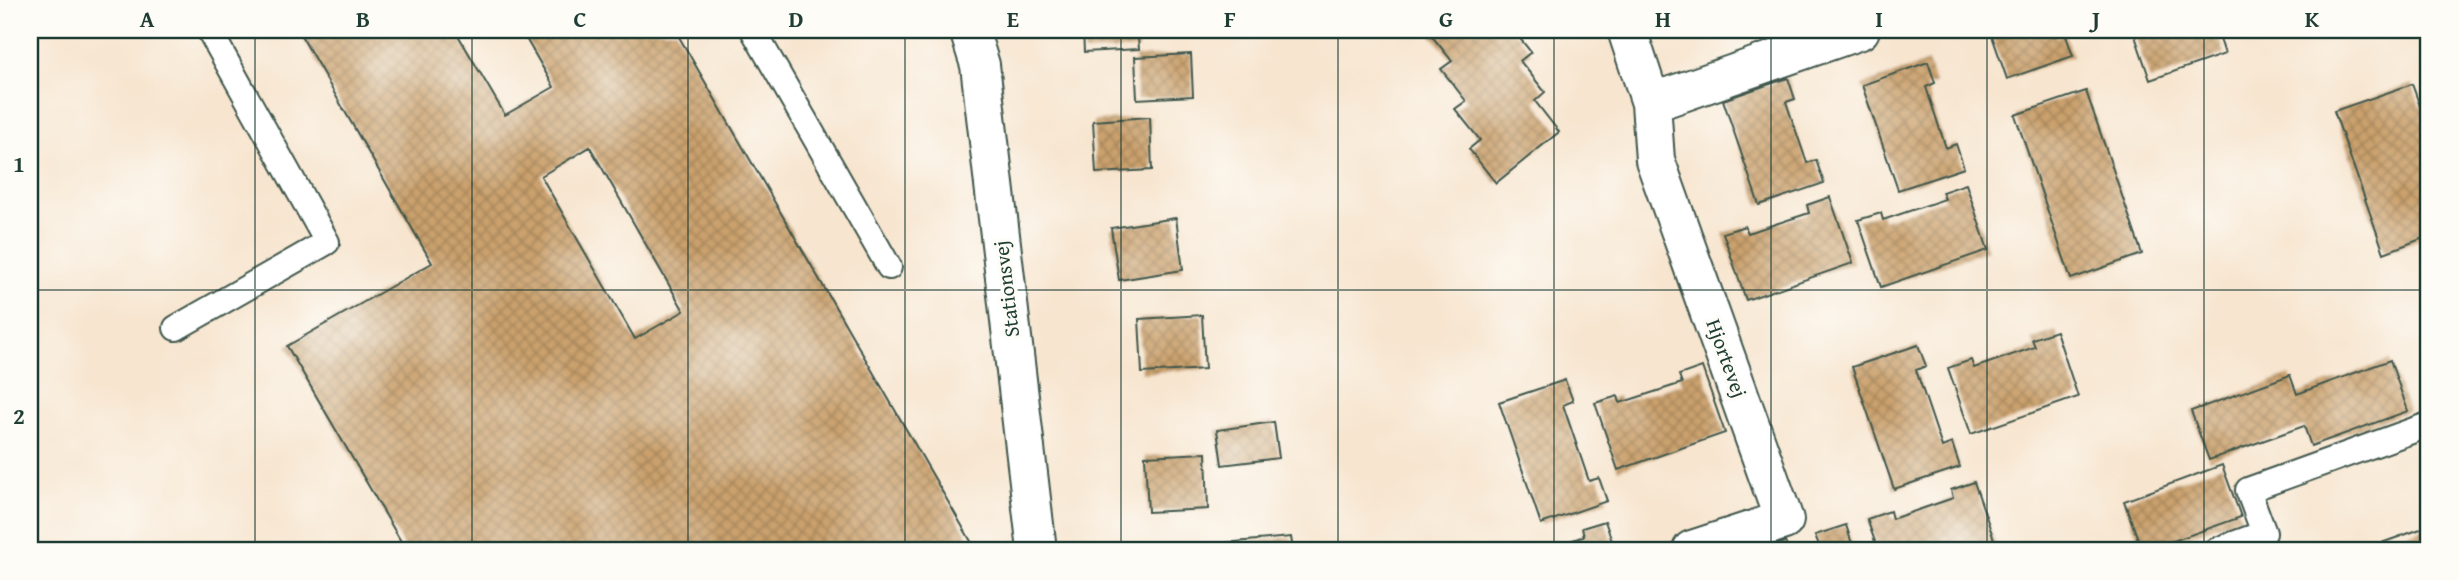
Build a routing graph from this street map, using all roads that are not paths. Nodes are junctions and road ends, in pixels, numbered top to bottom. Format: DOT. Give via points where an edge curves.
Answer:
graph roads {
  1 [pos="209,30"];
  2 [pos="753,30"];
  3 [pos="968,30"];
  4 [pos="1627,30"];
  5 [pos="1860,30"];
  6 [pos="1651,103"];
  7 [pos="890,267"];
  8 [pos="176,328"];
  9 [pos="2429,427"];
  10 [pos="1037,550"];
  11 [pos="1692,550"];
  12 [pos="2217,550"];
  1 -- 8 [label="lane" via="327,242"];
  2 -- 7 [label="lane"];
  3 -- 10 [label="street, Stationsvej" via="980,65"];
  4 -- 6 [label="street, Hjortevej"];
  5 -- 6 [label="street"];
  6 -- 11 [label="street, Hjortevej" via="1655,160 1784,520"];
  9 -- 12 [label="lane" via="2248,491 2264,533"];
}
